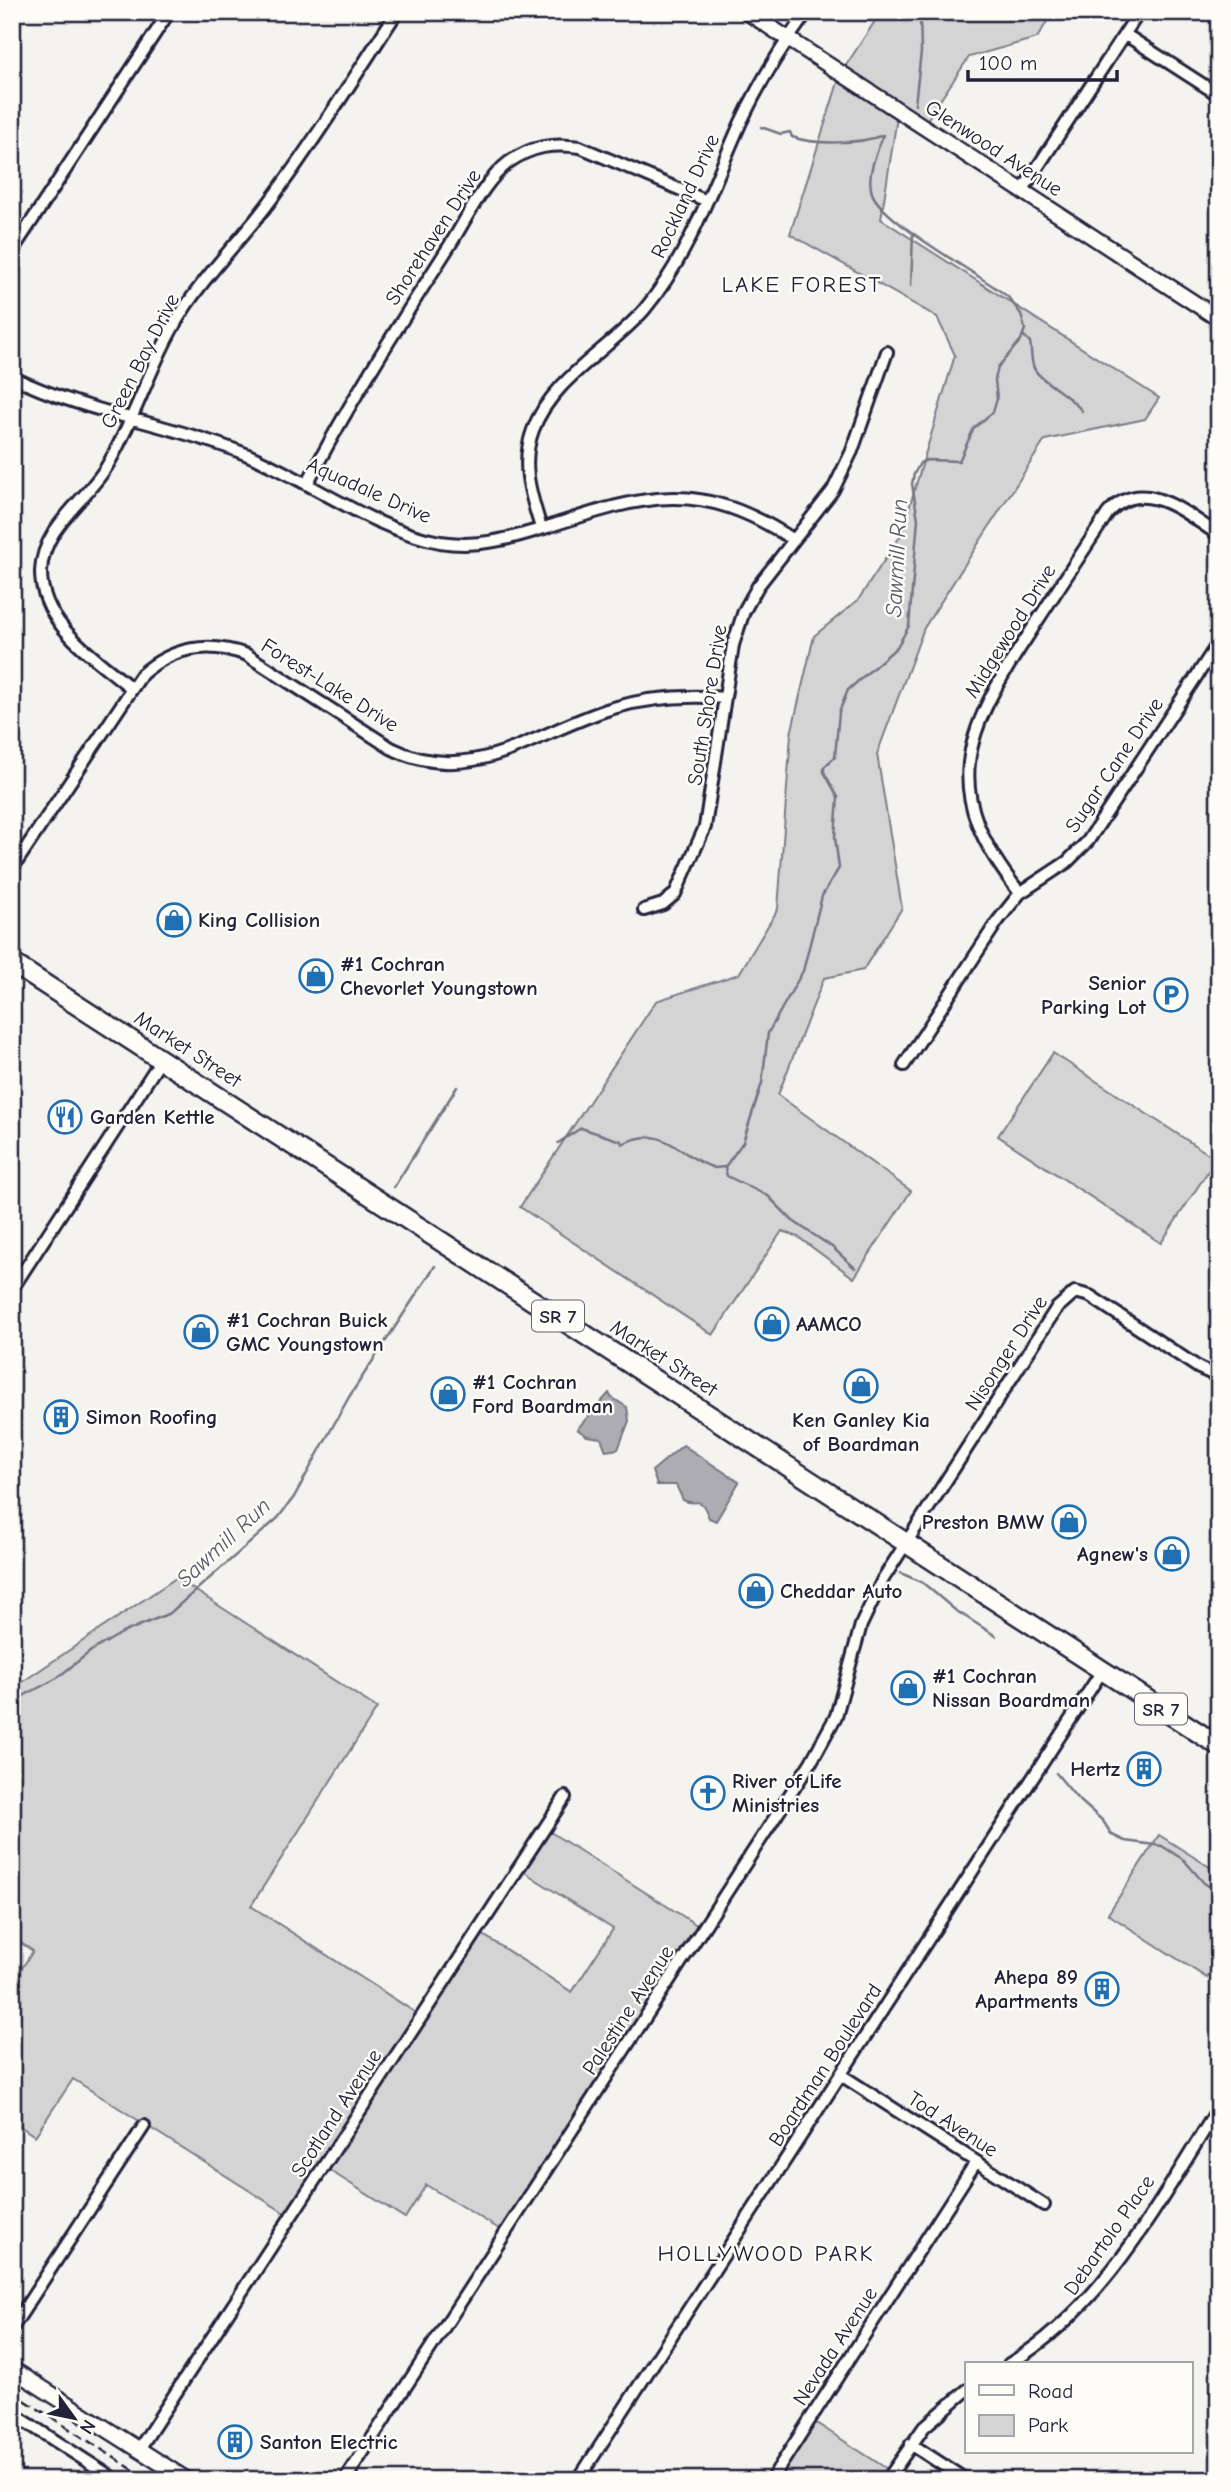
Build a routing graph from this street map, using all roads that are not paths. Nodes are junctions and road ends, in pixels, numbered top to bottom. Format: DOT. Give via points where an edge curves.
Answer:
graph roads {
  1 [pos="169,12"];
  2 [pos="397,12"];
  3 [pos="747,12"];
  4 [pos="807,12"];
  5 [pos="1139,12"];
  6 [pos="1126,35"];
  7 [pos="789,39"];
  8 [pos="1219,95"];
  9 [pos="1022,191"];
  10 [pos="707,201"];
  11 [pos="12,251"];
  12 [pos="1219,319"];
  13 [pos="887,352"];
  14 [pos="12,377"];
  15 [pos="131,418"];
  16 [pos="307,484"];
  17 [pos="541,528"];
  18 [pos="1219,536"];
  19 [pos="794,540"];
  20 [pos="1219,642"];
  21 [pos="132,689"];
  22 [pos="724,698"];
  23 [pos="12,869"];
  24 [pos="1020,893"];
  25 [pos="644,910"];
  26 [pos="12,963"];
  27 [pos="162,1060"];
  28 [pos="904,1065"];
  29 [pos="12,1289"];
  30 [pos="1219,1377"];
  31 [pos="906,1544"];
  32 [pos="1102,1671"];
  33 [pos="1219,1746"];
  34 [pos="565,1797"];
  35 [pos="841,2075"];
  36 [pos="1219,2107"];
  37 [pos="144,2126"];
  38 [pos="976,2162"];
  39 [pos="1044,2205"];
  40 [pos="12,2328"];
  41 [pos="1012,2362"];
  42 [pos="12,2370"];
  43 [pos="965,2392"];
  44 [pos="12,2413"];
  45 [pos="911,2444"];
  46 [pos="139,2449"];
  47 [pos="116,2480"];
  48 [pos="187,2480"];
  49 [pos="345,2480"];
  50 [pos="578,2480"];
  51 [pos="771,2480"];
  52 [pos="887,2480"];
  53 [pos="966,2480"];
  1 -- 11 [label="street"];
  2 -- 15 [label="street, Green Bay Drive" via="293,170 185,308"];
  3 -- 7 [label="street, Glenwood Avenue"];
  4 -- 7 [label="street, Rockland Drive"];
  5 -- 6 [label="street"];
  6 -- 8 [label="street"];
  6 -- 9 [label="street"];
  7 -- 9 [label="street, Glenwood Avenue"];
  7 -- 10 [label="street, Rockland Drive" via="749,104"];
  9 -- 12 [label="street, Glenwood Avenue"];
  10 -- 16 [label="street, Shorehaven Drive" via="580,147 538,147 508,163 358,389"];
  10 -- 17 [label="street, Rockland Drive" via="689,242 654,296 624,331 556,393 537,419 526,468"];
  13 -- 19 [label="street, South Shore Drive" via="844,470"];
  14 -- 15 [label="street, Aquadale Drive"];
  15 -- 16 [label="street, Aquadale Drive" via="219,444"];
  15 -- 21 [label="street, Green Bay Drive" via="102,473 53,533 41,572 46,599 57,621"];
  16 -- 17 [label="street, Aquadale Drive" via="399,530 440,542 491,543"];
  17 -- 19 [label="street, Aquadale Drive" via="632,500 677,496 733,508"];
  18 -- 24 [label="street, Midgewood Drive" via="1155,497 1134,496 1122,501 1108,513 994,686 974,733 970,794 986,847"];
  19 -- 22 [label="street, South Shore Drive" via="744,611"];
  20 -- 24 [label="street, Sugar Cane Drive" via="1088,841 1068,862"];
  21 -- 22 [label="street, Forest-Lake Drive" via="142,674 166,657 204,647 233,650 258,661 391,748 415,759 448,765 474,762 636,702 683,696"];
  21 -- 23 [label="street, Forest-Lake Drive"];
  22 -- 25 [label="street, South Shore Drive" via="711,800 698,849 675,894"];
  24 -- 28 [label="street, Sugar Cane Drive"];
  26 -- 27 [label="main road, Market Street / SR 7"];
  27 -- 29 [label="street"];
  27 -- 31 [label="main road, Market Street / SR 7"];
  30 -- 31 [label="street, Nisonger Drive" via="1090,1296 1075,1292 1056,1309"];
  31 -- 32 [label="main road, Market Street / SR 7"];
  31 -- 49 [label="street, Palestine Avenue" via="866,1612 843,1698 811,1762"];
  32 -- 33 [label="main road, Market Street / SR 7"];
  32 -- 35 [label="street, Boardman Boulevard"];
  34 -- 46 [label="street, Scotland Avenue"];
  35 -- 38 [label="street, Tod Avenue"];
  35 -- 50 [label="street, Boardman Boulevard"];
  36 -- 41 [label="street, Debartolo Place" via="1101,2286 1050,2337"];
  37 -- 40 [label="street"];
  38 -- 39 [label="street, Tod Avenue"];
  38 -- 51 [label="street, Nevada Avenue"];
  42 -- 46 [label="street"];
  43 -- 45 [label="street"];
  44 -- 47 [label="street"];
  45 -- 52 [label="street"];
  45 -- 53 [label="street"];
  46 -- 48 [label="street"];
}
